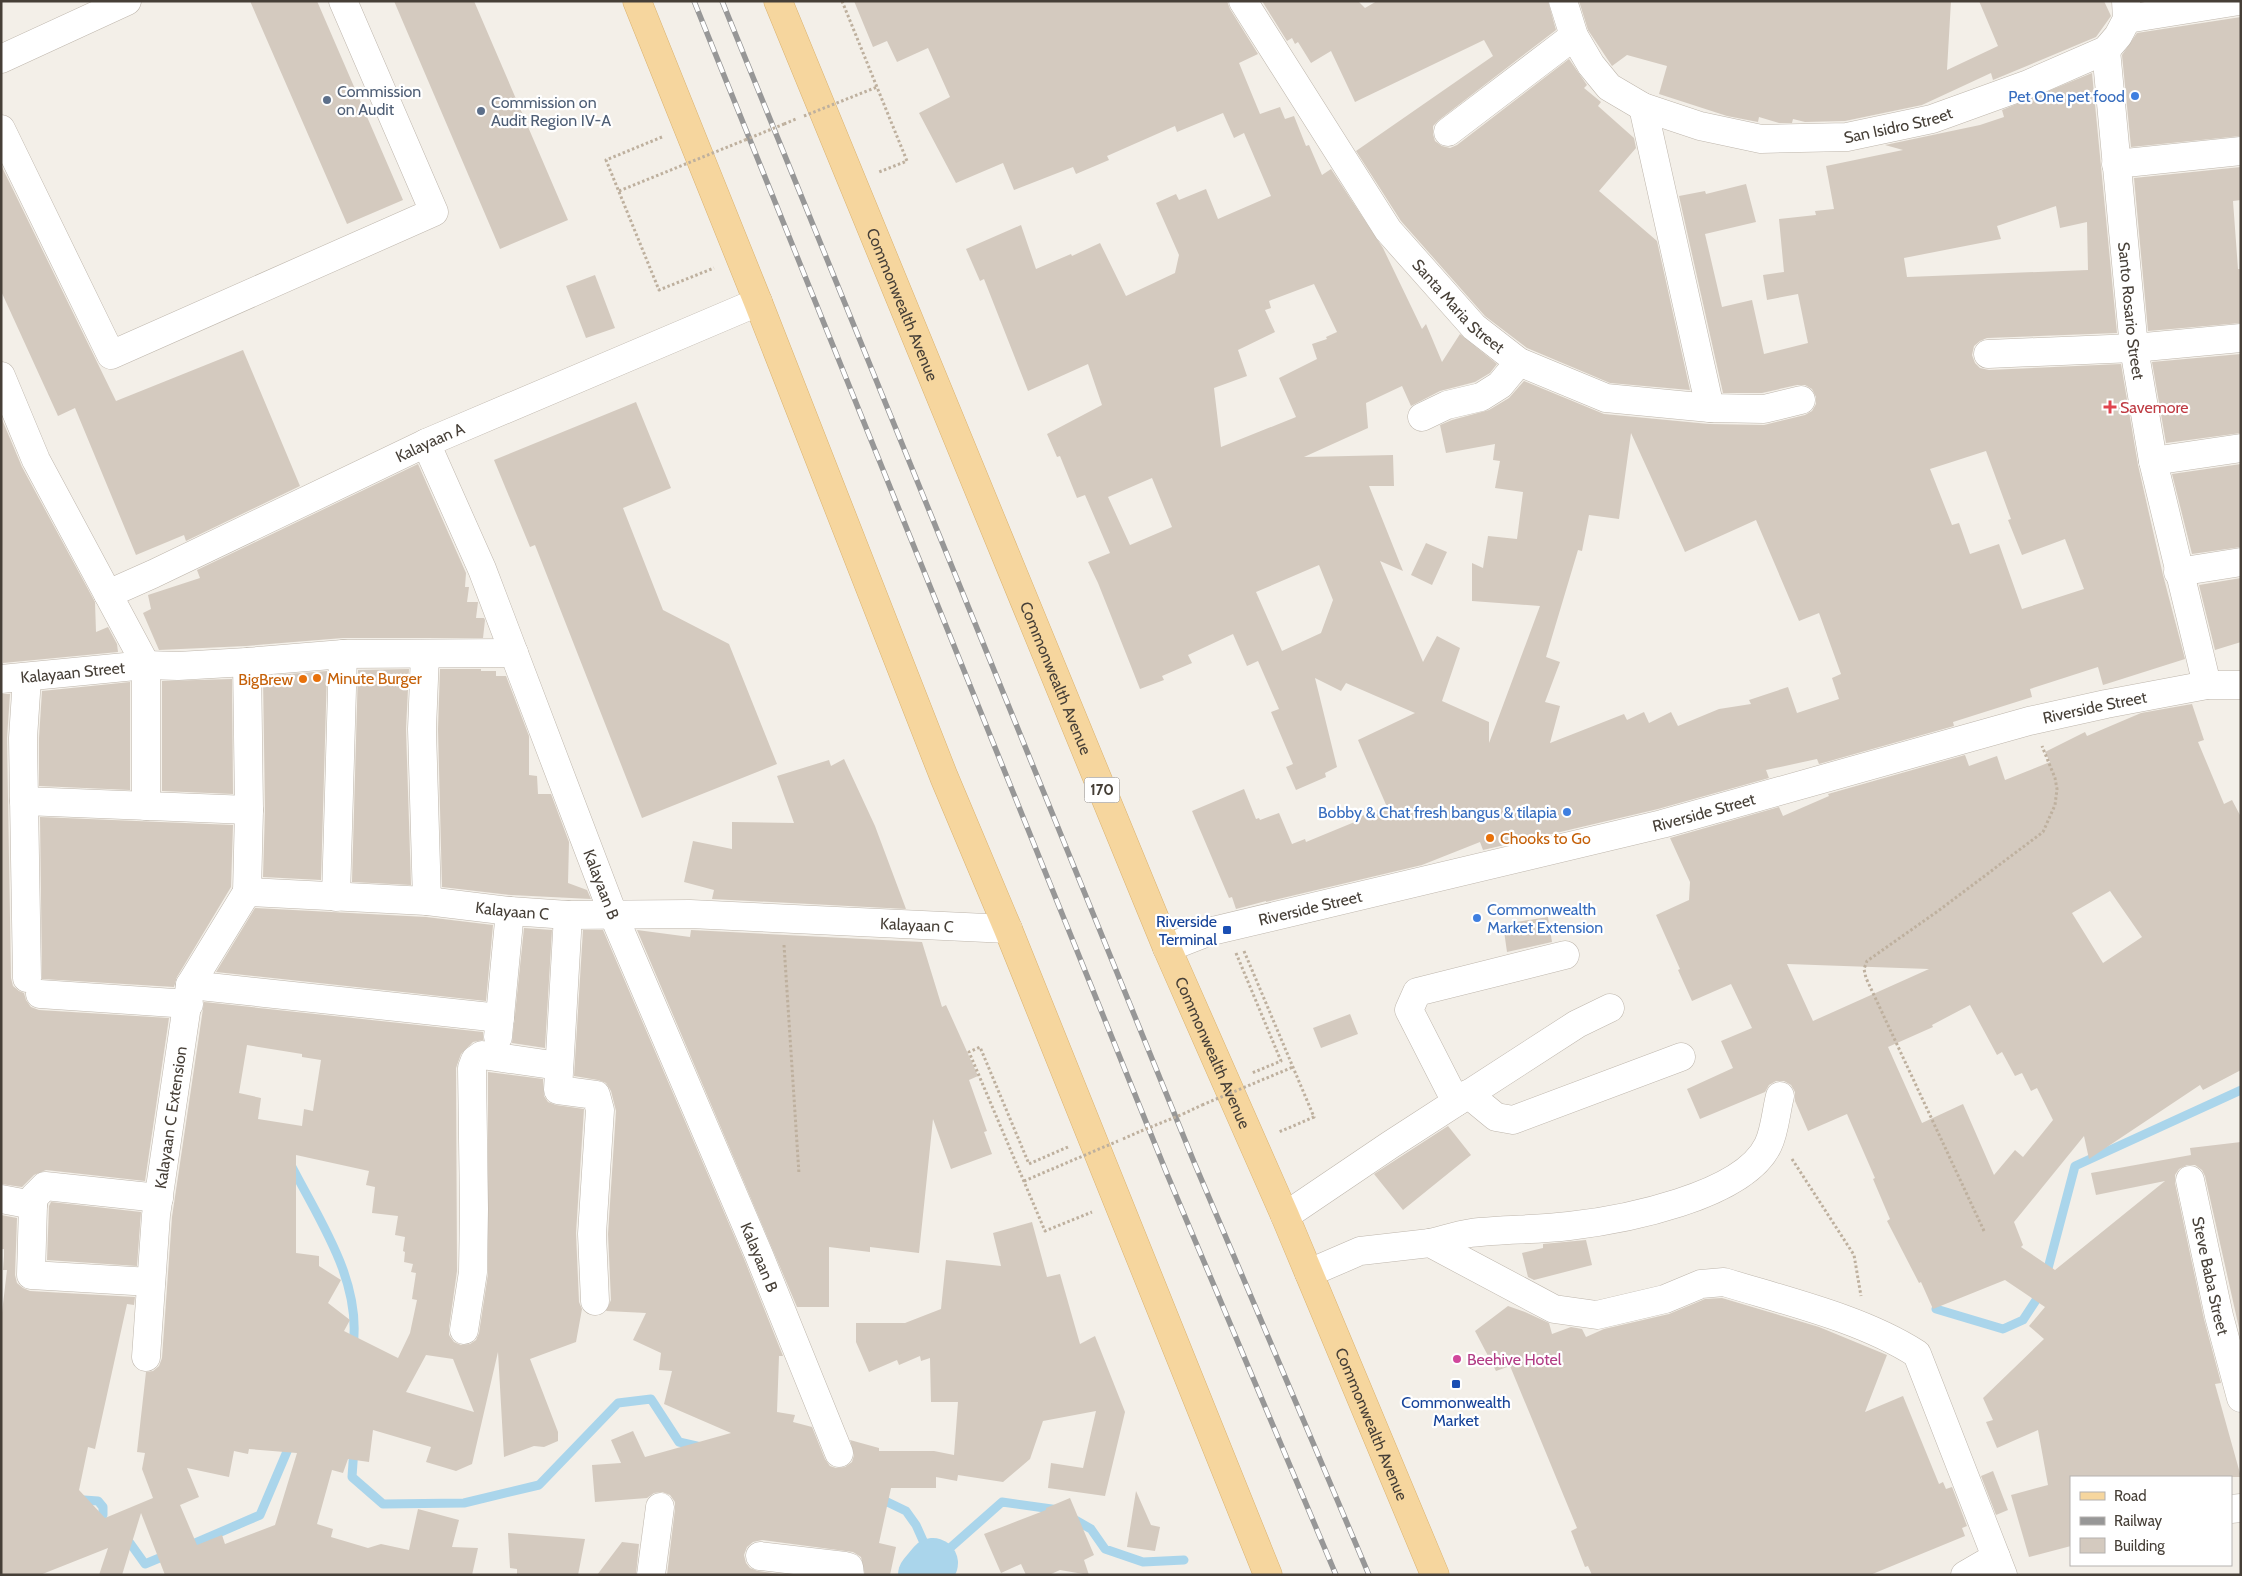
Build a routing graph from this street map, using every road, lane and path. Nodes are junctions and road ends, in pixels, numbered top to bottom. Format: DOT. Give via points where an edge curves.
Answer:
graph roads {
  1 [pos="128,1"];
  2 [pos="343,1"];
  3 [pos="637,1"];
  4 [pos="778,1"];
  5 [pos="842,1"];
  6 [pos="1243,1"];
  7 [pos="1563,1"];
  8 [pos="2239,1"];
  9 [pos="2126,10"];
  10 [pos="1574,36"];
  11 [pos="2106,50"];
  12 [pos="1,59"];
  13 [pos="876,87"];
  14 [pos="1643,106"];
  15 [pos="688,126"];
  16 [pos="1,130"];
  17 [pos="1448,132"];
  18 [pos="2241,151"];
  19 [pos="906,161"];
  20 [pos="2116,164"];
  21 [pos="619,191"];
  22 [pos="740,258"];
  23 [pos="758,302"];
  24 [pos="2241,338"];
  25 [pos="2134,348"];
  26 [pos="1988,354"];
  27 [pos="1519,362"];
  28 [pos="4,389"];
  29 [pos="1801,400"];
  30 [pos="1710,408"];
  31 [pos="1422,417"];
  32 [pos="426,443"];
  33 [pos="2241,448"];
  34 [pos="2153,461"];
  35 [pos="2241,562"];
  36 [pos="2178,572"];
  37 [pos="108,594"];
  38 [pos="514,653"];
  39 [pos="343,654"];
  40 [pos="425,654"];
  41 [pos="247,662"];
  42 [pos="146,665"];
  43 [pos="14,678"];
  44 [pos="2207,685"];
  45 [pos="2241,685"];
  46 [pos="2029,721"];
  47 [pos="24,801"];
  48 [pos="146,806"];
  49 [pos="248,810"];
  50 [pos="247,892"];
  51 [pos="336,897"];
  52 [pos="427,901"];
  53 [pos="510,911"];
  54 [pos="568,914"];
  55 [pos="613,914"];
  56 [pos="782,918"];
  57 [pos="1008,929"];
  58 [pos="1167,948"];
  59 [pos="1565,955"];
  60 [pos="190,994"];
  61 [pos="1610,1008"];
  62 [pos="500,1018"];
  63 [pos="496,1056"];
  64 [pos="1680,1057"];
  65 [pos="1281,1061"];
  66 [pos="559,1066"];
  67 [pos="1293,1067"];
  68 [pos="1780,1096"];
  69 [pos="1462,1098"];
  70 [pos="1090,1138"];
  71 [pos="1253,1143"];
  72 [pos="1768,1145"];
  73 [pos="799,1174"];
  74 [pos="2190,1180"];
  75 [pos="1024,1181"];
  76 [pos="159,1198"];
  77 [pos="1,1199"];
  78 [pos="1116,1202"];
  79 [pos="33,1205"];
  80 [pos="1285,1216"];
  81 [pos="1984,1231"];
  82 [pos="1430,1243"];
  83 [pos="1309,1273"];
  84 [pos="151,1282"];
  85 [pos="595,1302"];
  86 [pos="1866,1328"];
  87 [pos="464,1330"];
  88 [pos="146,1357"];
  89 [pos="2241,1398"];
  90 [pos="839,1453"];
  91 [pos="660,1507"];
  92 [pos="771,1563"];
  93 [pos="2000,1566"];
  94 [pos="650,1575"];
  95 [pos="850,1575"];
  96 [pos="1268,1575"];
  97 [pos="1435,1575"];
  98 [pos="1964,1575"];
  1 -- 12 [label="street"];
  2 -- 16 [label="street" via="434,212 111,355"];
  3 -- 15 [label="main road"];
  4 -- 58 [label="main road, Commonwealth Avenue / 170"];
  5 -- 13 [label="path"];
  6 -- 27 [label="street, Santa Maria Street" via="1388,230 1474,327"];
  7 -- 10 [label="street, San Isidro Street"];
  8 -- 9 [label="street"];
  9 -- 11 [label="street, San Isidro Street" via="2118,36"];
  10 -- 14 [label="street, San Isidro Street" via="1609,87"];
  10 -- 17 [label="street"];
  11 -- 14 [label="street, San Isidro Street" via="2026,85 1932,119 1847,137 1761,139 1700,126"];
  11 -- 20 [label="street, Santo Rosario Street"];
  13 -- 19 [label="path"];
  13 -- 21 [label="path, bridge"];
  14 -- 30 [label="street"];
  15 -- 21 [label="path" via="606,160"];
  15 -- 22 [label="main road"];
  18 -- 20 [label="street"];
  20 -- 25 [label="street, Santo Rosario Street"];
  21 -- 22 [label="path" via="659,290"];
  22 -- 23 [label="main road"];
  23 -- 32 [label="street, Kalayaan A"];
  23 -- 57 [label="main road" via="944,777"];
  24 -- 25 [label="street"];
  25 -- 26 [label="street"];
  25 -- 34 [label="street, Santo Rosario Street"];
  27 -- 30 [label="street, Santa Maria Street" via="1606,398"];
  27 -- 31 [label="street" via="1500,385 1480,397 1447,404"];
  28 -- 37 [label="street" via="36,460"];
  29 -- 30 [label="street, Santa Maria Street" via="1764,409"];
  32 -- 37 [label="street, Kalayaan A"];
  32 -- 38 [label="street, Kalayaan B" via="482,568"];
  33 -- 34 [label="street"];
  34 -- 36 [label="street, Santo Rosario Street"];
  35 -- 36 [label="street"];
  36 -- 44 [label="street, Santo Rosario Street"];
  37 -- 42 [label="street"];
  38 -- 40 [label="street"];
  38 -- 55 [label="street, Kalayaan B"];
  39 -- 40 [label="street"];
  39 -- 41 [label="street"];
  39 -- 51 [label="street"];
  40 -- 52 [label="street" via="422,729"];
  41 -- 42 [label="street"];
  41 -- 49 [label="street"];
  42 -- 43 [label="street, Kalayaan Street"];
  42 -- 48 [label="street"];
  43 -- 47 [label="street" via="23,738"];
  44 -- 45 [label="street, Riverside Street"];
  44 -- 46 [label="street, Riverside Street"];
  46 -- 58 [label="street, Riverside Street" via="1662,824 1208,932"];
  46 -- 81 [label="path" via="2039,737 2057,789 2055,805 2043,832 1938,912 1866,961 1864,969"];
  47 -- 48 [label="street"];
  47 -- 60 [label="street" via="34,986"];
  48 -- 49 [label="street"];
  49 -- 50 [label="street"];
  50 -- 51 [label="street, Kalayaan C"];
  50 -- 60 [label="street, Kalayaan C Extension"];
  51 -- 52 [label="street, Kalayaan C"];
  52 -- 53 [label="street, Kalayaan C"];
  53 -- 54 [label="street, Kalayaan C"];
  53 -- 62 [label="street"];
  54 -- 55 [label="street, Kalayaan C"];
  54 -- 66 [label="street"];
  55 -- 56 [label="street, Kalayaan C"];
  55 -- 90 [label="street, Kalayaan B" via="755,1246"];
  56 -- 57 [label="street, Kalayaan C"];
  56 -- 73 [label="path"];
  57 -- 70 [label="main road"];
  58 -- 71 [label="main road, Commonwealth Avenue / 170"];
  59 -- 69 [label="street" via="1417,992 1409,1010"];
  60 -- 62 [label="street"];
  60 -- 76 [label="street, Kalayaan C Extension"];
  61 -- 69 [label="street" via="1577,1024"];
  62 -- 63 [label="street"];
  63 -- 66 [label="street"];
  63 -- 87 [label="street" via="482,1055 472,1068 473,1272"];
  64 -- 69 [label="street" via="1513,1120 1496,1117"];
  65 -- 67 [label="path" via="1236,954 1244,950"];
  66 -- 85 [label="street" via="558,1090 596,1095 600,1110 592,1234"];
  67 -- 71 [label="path" via="1314,1117"];
  67 -- 75 [label="path, bridge"];
  68 -- 72 [label="street"];
  69 -- 80 [label="street"];
  70 -- 75 [label="path" via="1028,1164 980,1047 969,1052"];
  70 -- 78 [label="main road"];
  71 -- 80 [label="main road, Commonwealth Avenue / 170"];
  72 -- 82 [label="street" via="1737,1177 1677,1204 1570,1226 1469,1233"];
  72 -- 86 [label="path" via="1788,1154 1854,1255"];
  74 -- 89 [label="street, Steve Baba Street" via="2219,1316"];
  75 -- 78 [label="path" via="1045,1231"];
  76 -- 79 [label="street" via="45,1186 34,1197"];
  76 -- 84 [label="street, Kalayaan C Extension"];
  77 -- 79 [label="street"];
  78 -- 96 [label="main road"];
  79 -- 84 [label="street" via="31,1275"];
  80 -- 83 [label="main road, Commonwealth Avenue / 170"];
  82 -- 83 [label="street" via="1360,1251"];
  82 -- 86 [label="street" via="1554,1309 1597,1315 1665,1299 1701,1284 1724,1282"];
  83 -- 97 [label="main road, Commonwealth Avenue / 170"];
  84 -- 88 [label="street, Kalayaan C Extension"];
  86 -- 93 [label="street" via="1901,1343 1917,1354"];
  91 -- 94 [label="street"];
  92 -- 95 [label="street" via="845,1566 849,1567"];
  93 -- 98 [label="street"];
}
